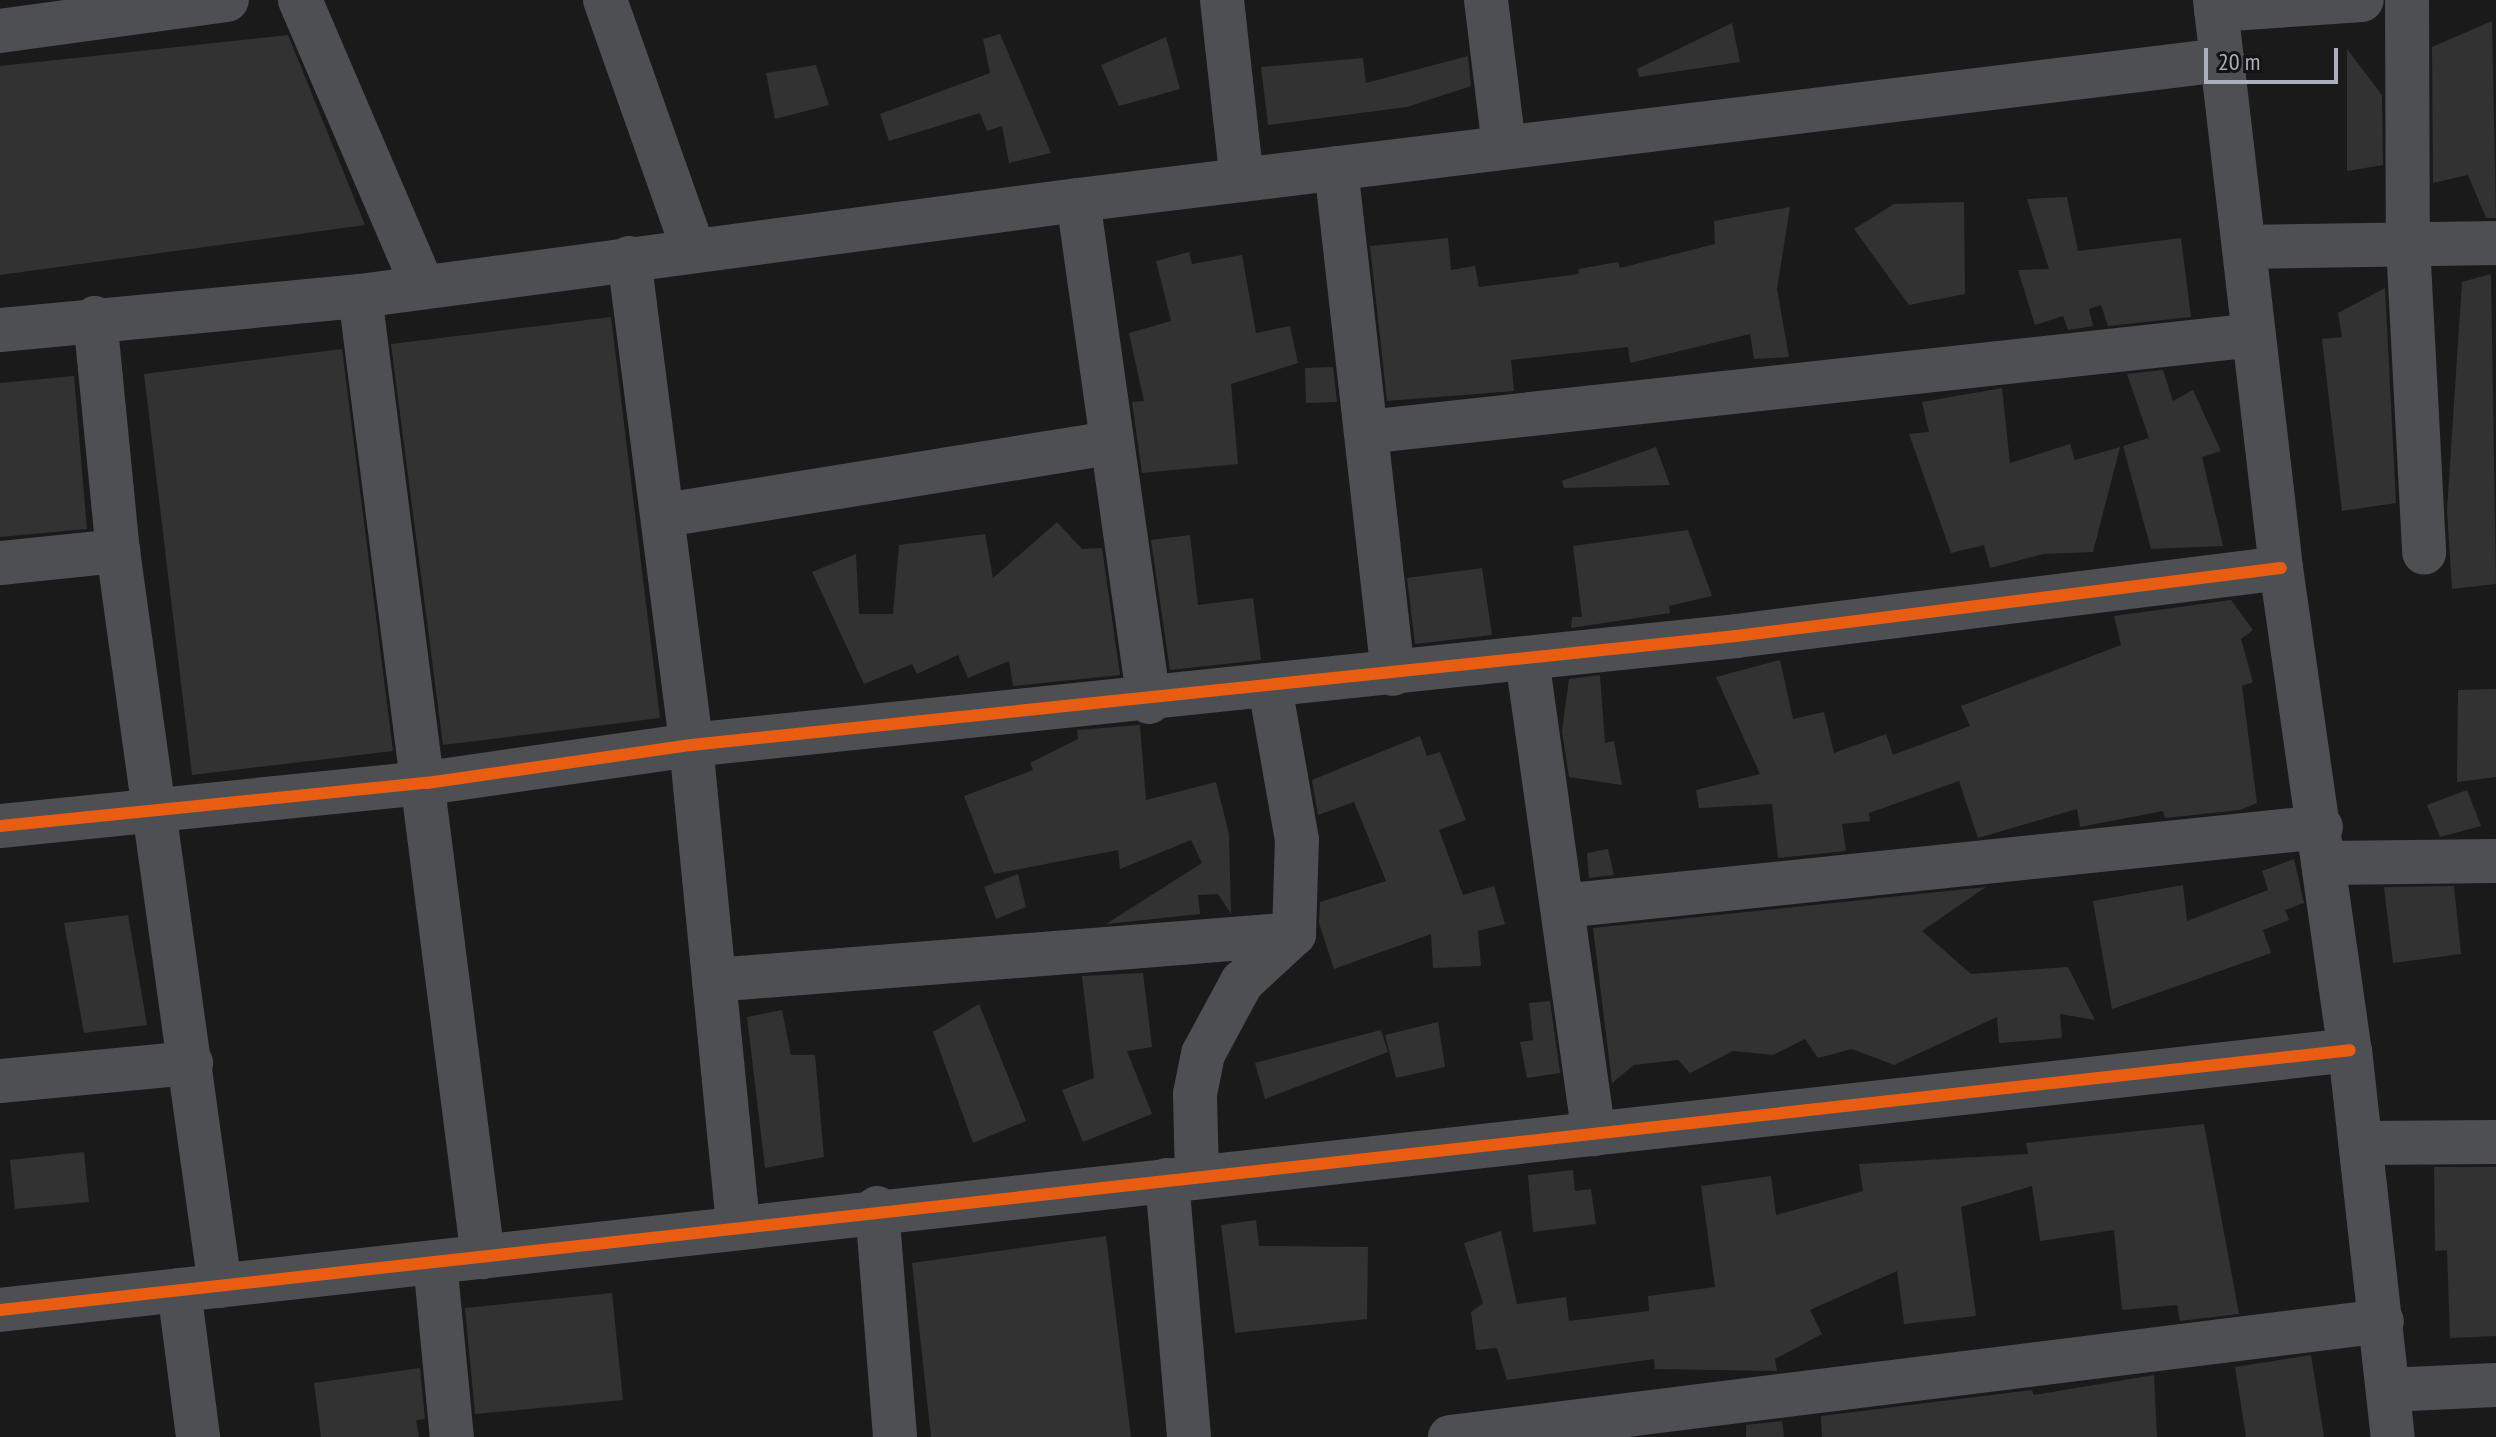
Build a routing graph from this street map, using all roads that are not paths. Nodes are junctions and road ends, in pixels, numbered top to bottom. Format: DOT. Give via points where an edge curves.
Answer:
graph roads {
  1 [pos="227,0"];
  2 [pos="300,0"];
  3 [pos="605,0"];
  4 [pos="1222,0"];
  5 [pos="1486,0"];
  6 [pos="2362,0"];
  7 [pos="2407,0"];
  8 [pos="2215,5"];
  9 [pos="73,10"];
  10 [pos="0,31"];
  11 [pos="2222,60"];
  12 [pos="1504,147"];
  13 [pos="1336,168"];
  14 [pos="1242,180"];
  15 [pos="1078,200"];
  16 [pos="2496,243"];
  17 [pos="2408,244"];
  18 [pos="2244,247"];
  19 [pos="693,249"];
  20 [pos="629,258"];
  21 [pos="423,287"];
  22 [pos="360,296"];
  23 [pos="95,318"];
  24 [pos="0,330"];
  25 [pos="2254,335"];
  26 [pos="1366,432"];
  27 [pos="1110,443"];
  28 [pos="665,515"];
  29 [pos="118,551"];
  30 [pos="2424,553"];
  31 [pos="0,563"];
  32 [pos="2281,568"];
  33 [pos="1527,659"];
  34 [pos="1393,674"];
  35 [pos="1270,687"];
  36 [pos="1149,702"];
  37 [pos="691,745"];
  38 [pos="427,783"];
  39 [pos="154,809"];
  40 [pos="0,826"];
  41 [pos="2323,845"];
  42 [pos="2496,861"];
  43 [pos="1562,906"];
  44 [pos="1294,934"];
  45 [pos="714,980"];
  46 [pos="2350,1050"];
  47 [pos="191,1063"];
  48 [pos="0,1081"];
  49 [pos="1594,1134"];
  50 [pos="2496,1142"];
  51 [pos="2361,1143"];
  52 [pos="1182,1179"];
  53 [pos="877,1208"];
  54 [pos="738,1228"];
  55 [pos="483,1257"];
  56 [pos="435,1262"];
  57 [pos="200,1288"];
  58 [pos="0,1310"];
  59 [pos="2382,1321"];
  60 [pos="2496,1385"];
  61 [pos="2388,1390"];
  62 [pos="198,1437"];
  63 [pos="452,1437"];
  64 [pos="895,1437"];
  65 [pos="1189,1437"];
  66 [pos="1453,1437"];
  67 [pos="2393,1437"];
  1 -- 9 [label="street"];
  2 -- 21 [label="street"];
  3 -- 19 [label="street"];
  4 -- 14 [label="street"];
  5 -- 12 [label="street"];
  6 -- 8 [label="street"];
  7 -- 17 [label="street"];
  8 -- 11 [label="street"];
  9 -- 10 [label="street"];
  11 -- 12 [label="street"];
  11 -- 18 [label="street"];
  12 -- 13 [label="street"];
  13 -- 14 [label="street"];
  13 -- 26 [label="street"];
  14 -- 15 [label="street"];
  15 -- 19 [label="street"];
  15 -- 27 [label="street"];
  16 -- 17 [label="street"];
  17 -- 18 [label="street"];
  17 -- 30 [label="street"];
  18 -- 25 [label="street"];
  19 -- 20 [label="street"];
  20 -- 21 [label="street"];
  20 -- 28 [label="street"];
  21 -- 22 [label="street"];
  22 -- 23 [label="street"];
  22 -- 38 [label="street"];
  23 -- 24 [label="street"];
  23 -- 29 [label="street"];
  25 -- 26 [label="street"];
  25 -- 32 [label="street"];
  26 -- 34 [label="street"];
  27 -- 28 [label="street"];
  27 -- 36 [label="street"];
  28 -- 37 [label="street"];
  29 -- 31 [label="street"];
  29 -- 39 [label="street"];
  32 -- 33 [label="street"];
  32 -- 41 [label="street"];
  33 -- 34 [label="street"];
  33 -- 43 [label="street"];
  34 -- 35 [label="street"];
  35 -- 36 [label="street"];
  35 -- 44 [label="street" via="1297,840"];
  36 -- 37 [label="street"];
  37 -- 38 [label="street"];
  37 -- 45 [label="street"];
  38 -- 39 [label="street"];
  38 -- 55 [label="street"];
  39 -- 40 [label="street"];
  39 -- 47 [label="street"];
  41 -- 42 [label="street"];
  41 -- 43 [label="street"];
  41 -- 46 [label="street"];
  43 -- 49 [label="street"];
  44 -- 45 [label="street"];
  44 -- 52 [label="street" via="1242,982 1203,1054"];
  45 -- 54 [label="street"];
  46 -- 49 [label="street"];
  46 -- 51 [label="street"];
  47 -- 48 [label="street"];
  47 -- 57 [label="street"];
  49 -- 52 [label="street"];
  50 -- 51 [label="street"];
  51 -- 59 [label="street"];
  52 -- 53 [label="street"];
  52 -- 65 [label="street"];
  53 -- 54 [label="street"];
  53 -- 64 [label="street"];
  54 -- 55 [label="street"];
  55 -- 56 [label="street"];
  56 -- 57 [label="street"];
  56 -- 63 [label="street"];
  57 -- 58 [label="street"];
  57 -- 62 [label="street"];
  59 -- 61 [label="street"];
  59 -- 66 [label="street"];
  60 -- 61 [label="street"];
  61 -- 67 [label="street"];
}
